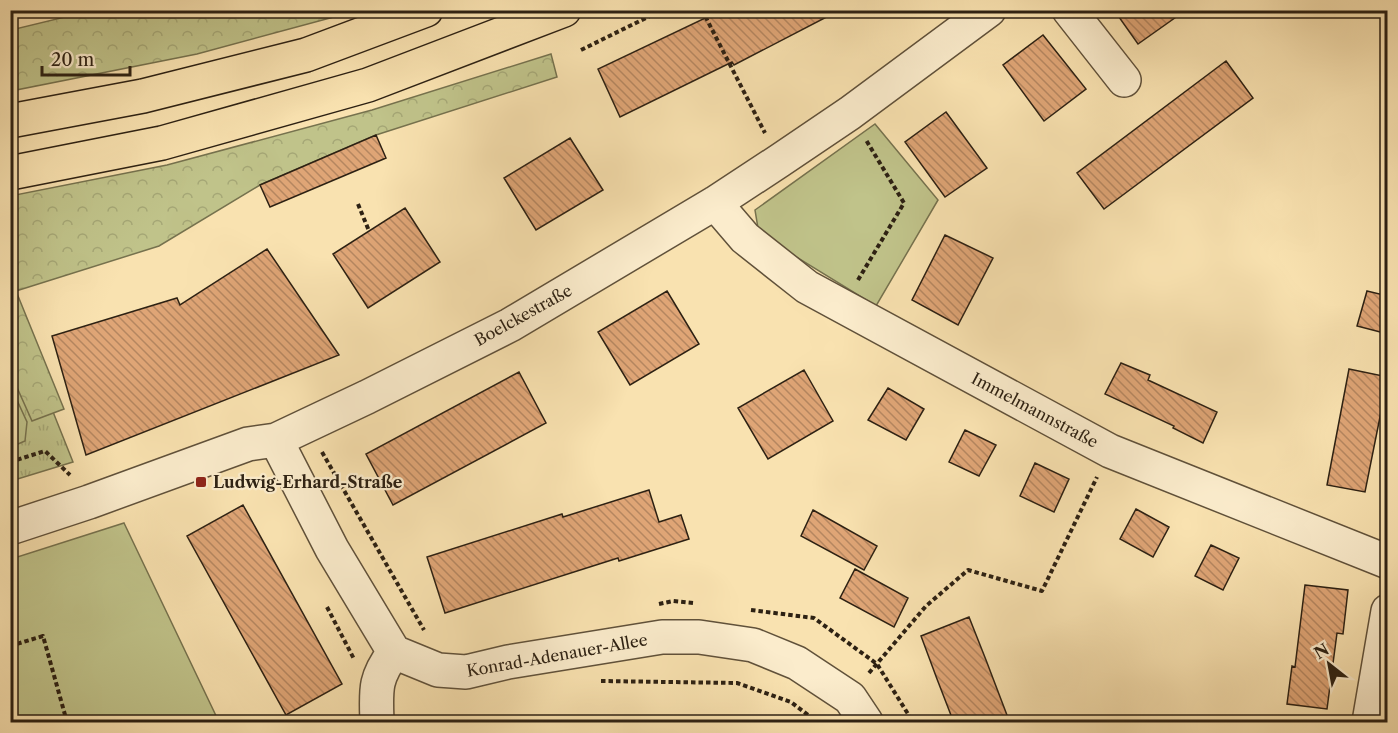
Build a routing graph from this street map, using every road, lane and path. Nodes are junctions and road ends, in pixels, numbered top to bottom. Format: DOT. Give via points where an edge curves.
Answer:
graph roads {
  1 [pos="426,10"];
  2 [pos="564,10"];
  3 [pos="662,10"];
  4 [pos="702,10"];
  5 [pos="988,10"];
  6 [pos="1069,10"];
  7 [pos="581,50"];
  8 [pos="1124,80"];
  9 [pos="850,112"];
  10 [pos="10,121"];
  11 [pos="779,161"];
  12 [pos="10,173"];
  13 [pos="716,202"];
  14 [pos="358,204"];
  15 [pos="369,231"];
  16 [pos="843,306"];
  17 [pos="307,425"];
  18 [pos="276,440"];
  19 [pos="1110,451"];
  20 [pos="10,462"];
  21 [pos="77,482"];
  22 [pos="10,528"];
  23 [pos="1388,562"];
  24 [pos="696,604"];
  25 [pos="650,606"];
  26 [pos="743,609"];
  27 [pos="1388,611"];
  28 [pos="429,638"];
  29 [pos="10,646"];
  30 [pos="394,652"];
  31 [pos="877,664"];
  32 [pos="858,710"];
  33 [pos="67,723"];
  34 [pos="377,723"];
  35 [pos="913,723"];
  36 [pos="1369,723"];
  1 -- 10 [label="highway" via="306,55 144,96"];
  2 -- 12 [label="highway" via="368,85 162,143"];
  3 -- 7 [label="path"];
  4 -- 11 [label="path"];
  5 -- 9 [label="street, Boelckestraße"];
  6 -- 8 [label="street"];
  9 -- 11 [label="street, Boelckestraße"];
  9 -- 16 [label="path" via="904,203"];
  11 -- 13 [label="street, Boelckestraße"];
  13 -- 16 [label="street, Immelmannstraße" via="745,238 807,287"];
  13 -- 17 [label="street, Boelckestraße" via="510,325"];
  14 -- 15 [label="path"];
  16 -- 19 [label="street, Immelmannstraße"];
  17 -- 18 [label="street, Boelckestraße"];
  17 -- 28 [label="path"];
  18 -- 22 [label="street, Boelckestraße" via="248,444"];
  18 -- 30 [label="street" via="332,549"];
  19 -- 23 [label="street, Immelmannstraße"];
  19 -- 31 [label="path" via="1042,591 968,570 926,606"];
  20 -- 21 [label="path" via="45,451"];
  24 -- 25 [label="path" via="673,601"];
  26 -- 31 [label="path" via="814,618"];
  27 -- 36 [label="street"];
  29 -- 33 [label="path" via="43,636"];
  30 -- 32 [label="street, Konrad-Adenauer-Allee" via="438,670 466,672 662,637 699,637 753,645 797,663"];
  30 -- 34 [label="street" via="382,669 376,688"];
  31 -- 32 [label="path"];
  31 -- 35 [label="path"];
}
